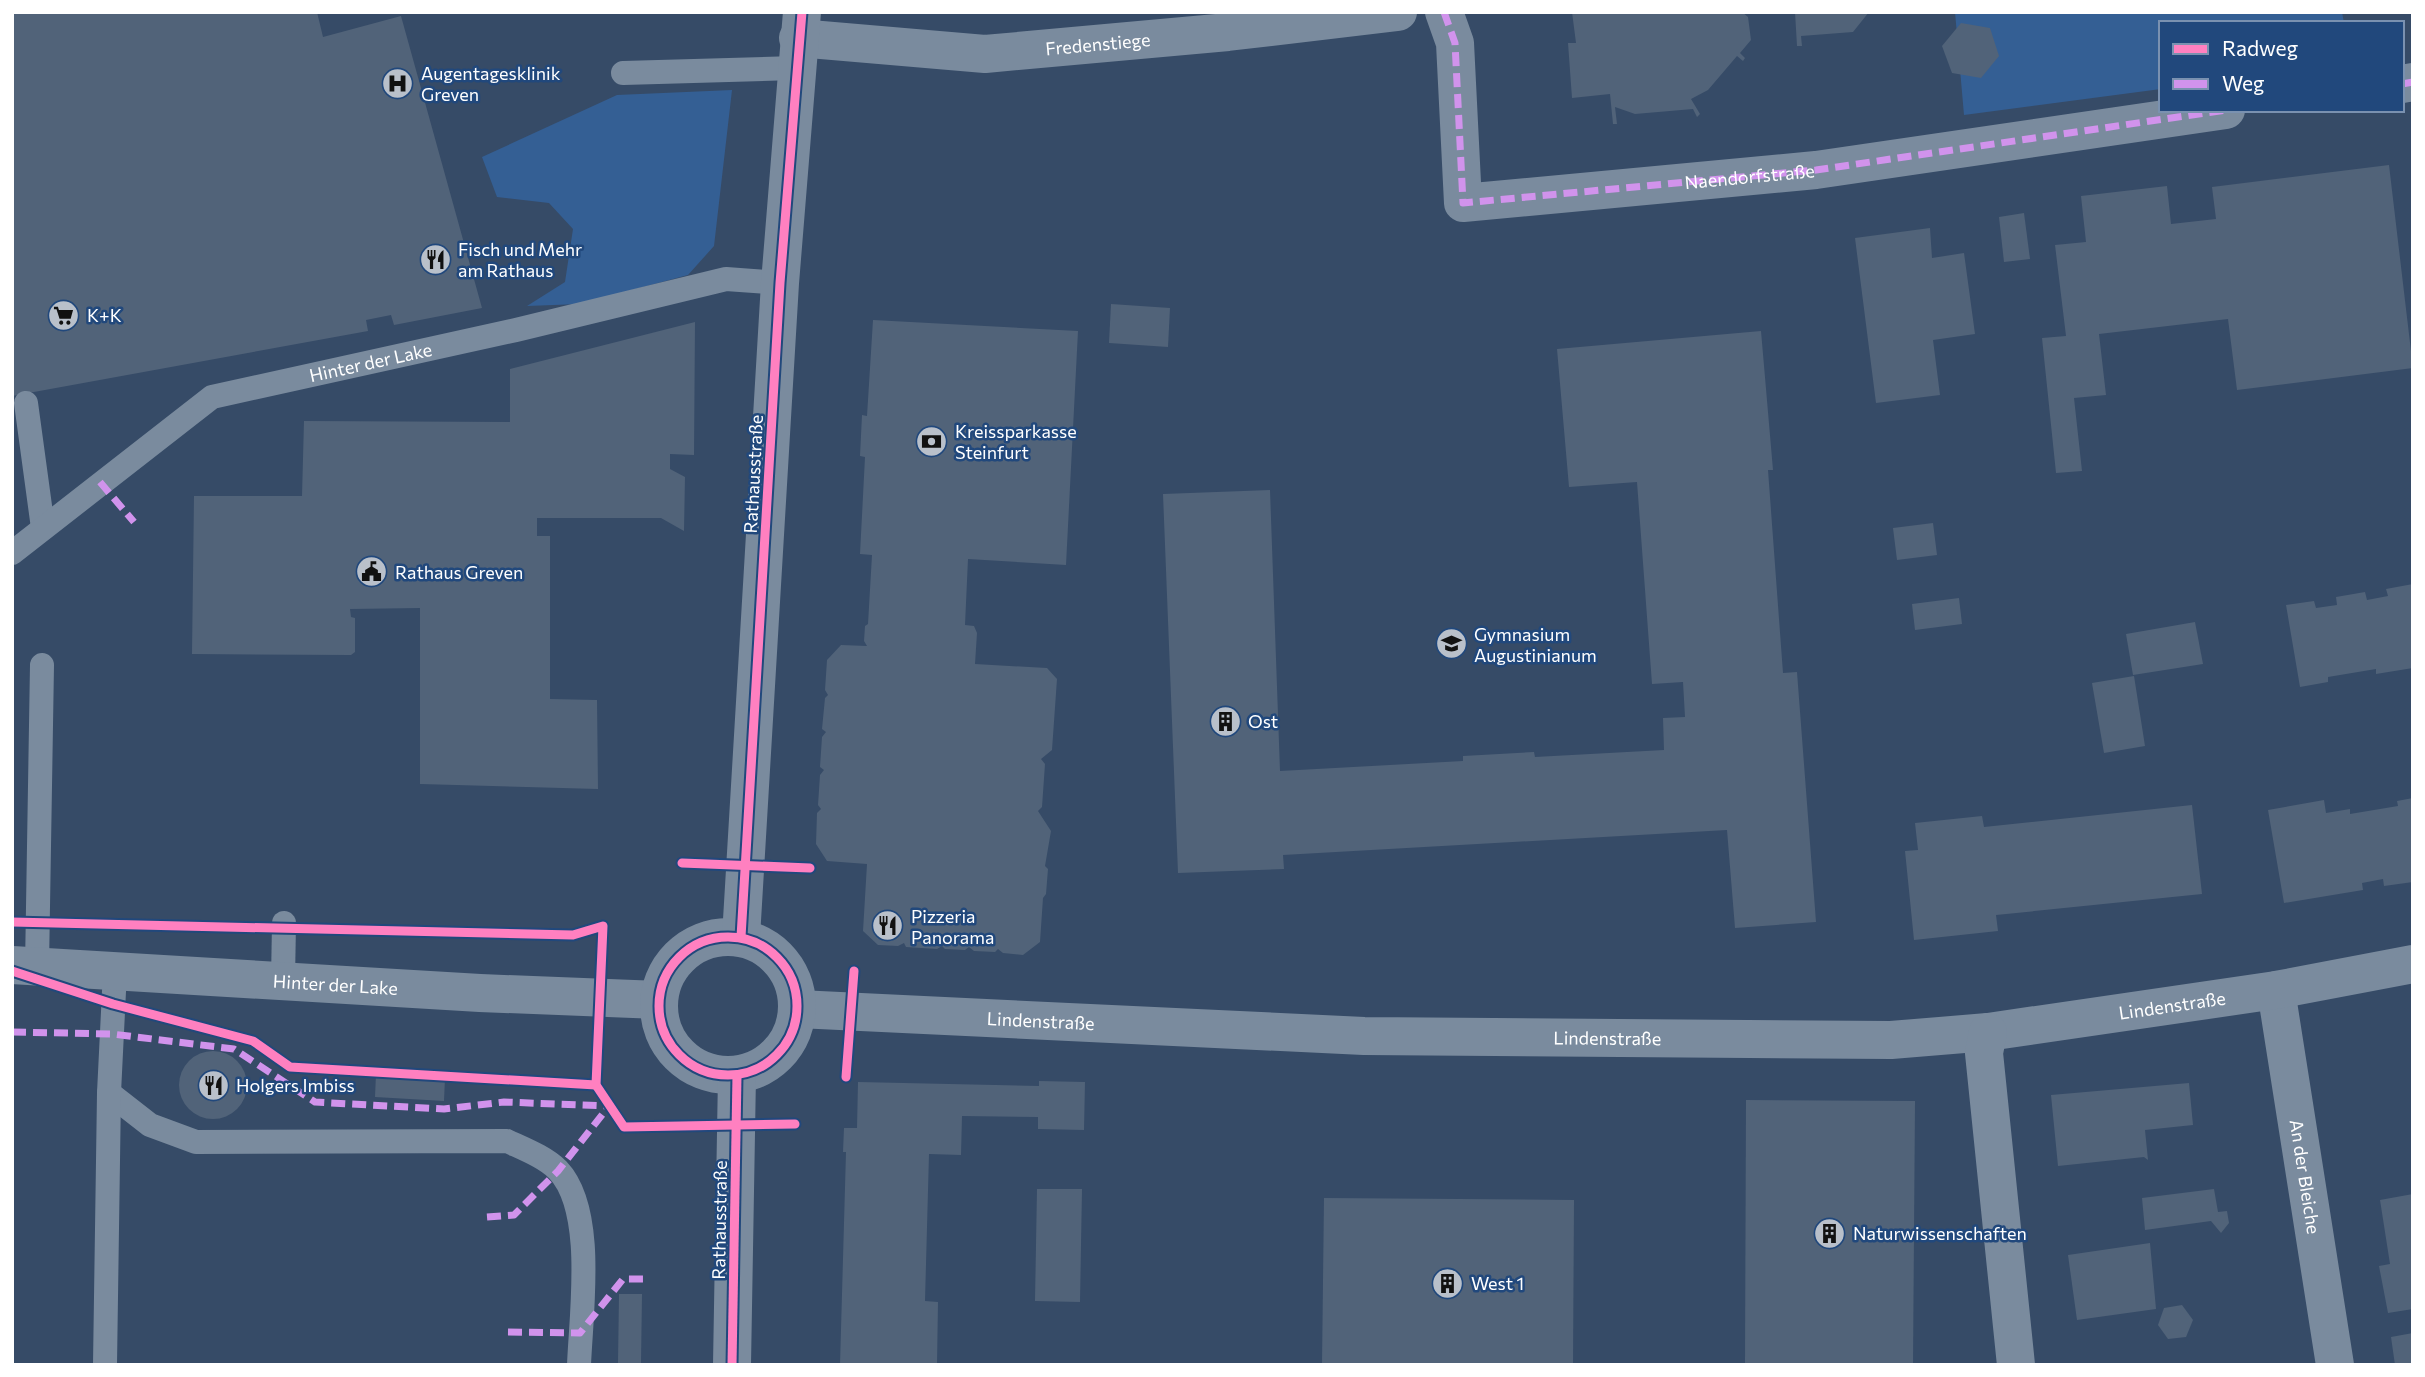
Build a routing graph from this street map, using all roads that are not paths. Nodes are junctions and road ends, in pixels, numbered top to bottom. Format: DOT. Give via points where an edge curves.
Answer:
graph roads {
  1 [pos="1398,12"];
  2 [pos="1444,12"];
  3 [pos="1347,16"];
  4 [pos="1227,22"];
  5 [pos="799,39"];
  6 [pos="623,73"];
  7 [pos="2212,112"];
  8 [pos="780,282"];
  9 [pos="26,403"];
  10 [pos="43,528"];
  11 [pos="12,553"];
  12 [pos="42,666"];
  13 [pos="284,923"];
  14 [pos="741,937"];
  15 [pos="2413,964"];
  16 [pos="25,966"];
  17 [pos="115,971"];
  18 [pos="283,980"];
  19 [pos="2276,990"];
  20 [pos="659,1000"];
  21 [pos="797,1009"];
  22 [pos="1988,1032"];
  23 [pos="737,1075"];
  24 [pos="109,1093"];
  25 [pos="105,1365"];
  26 [pos="579,1365"];
  27 [pos="732,1365"];
  28 [pos="2016,1365"];
  29 [pos="2335,1365"];
  1 -- 3 [label="street, Fredenstiege"];
  2 -- 7 [label="street, Naendorfstraße" via="1455,43 1464,203 1816,170"];
  3 -- 4 [label="street, Fredenstiege"];
  4 -- 5 [label="street, Fredenstiege" via="985,54"];
  5 -- 6 [label="lane"];
  5 -- 8 [label="street, Rathausstraße"];
  8 -- 10 [label="lane, Hinter der Lake" via="726,279 212,397"];
  8 -- 14 [label="street, Rathausstraße"];
  9 -- 10 [label="lane"];
  10 -- 11 [label="lane, Hinter der Lake"];
  12 -- 16 [label="lane"];
  13 -- 18 [label="lane"];
  14 -- 20 [label="street" via="707,940 688,949 673,963"];
  14 -- 21 [label="street" via="771,951 786,967 795,987"];
  15 -- 19 [label="street, Lindenstraße"];
  16 -- 17 [label="street, Hinter der Lake"];
  17 -- 18 [label="street, Hinter der Lake"];
  17 -- 24 [label="lane"];
  18 -- 20 [label="street, Hinter der Lake"];
  19 -- 22 [label="street, Lindenstraße"];
  19 -- 29 [label="street, An der Bleiche"];
  20 -- 23 [label="street" via="667,1040 681,1058 701,1070"];
  21 -- 22 [label="street, Lindenstraße" via="1364,1036 1891,1040"];
  21 -- 23 [label="street" via="794,1031 782,1050 765,1065"];
  22 -- 28 [label="street" via="1984,1053"];
  23 -- 27 [label="street, Rathausstraße"];
  24 -- 25 [label="lane"];
  24 -- 26 [label="lane" via="150,1125 195,1142 507,1141 533,1154 558,1171 573,1194 580,1223"];
}
